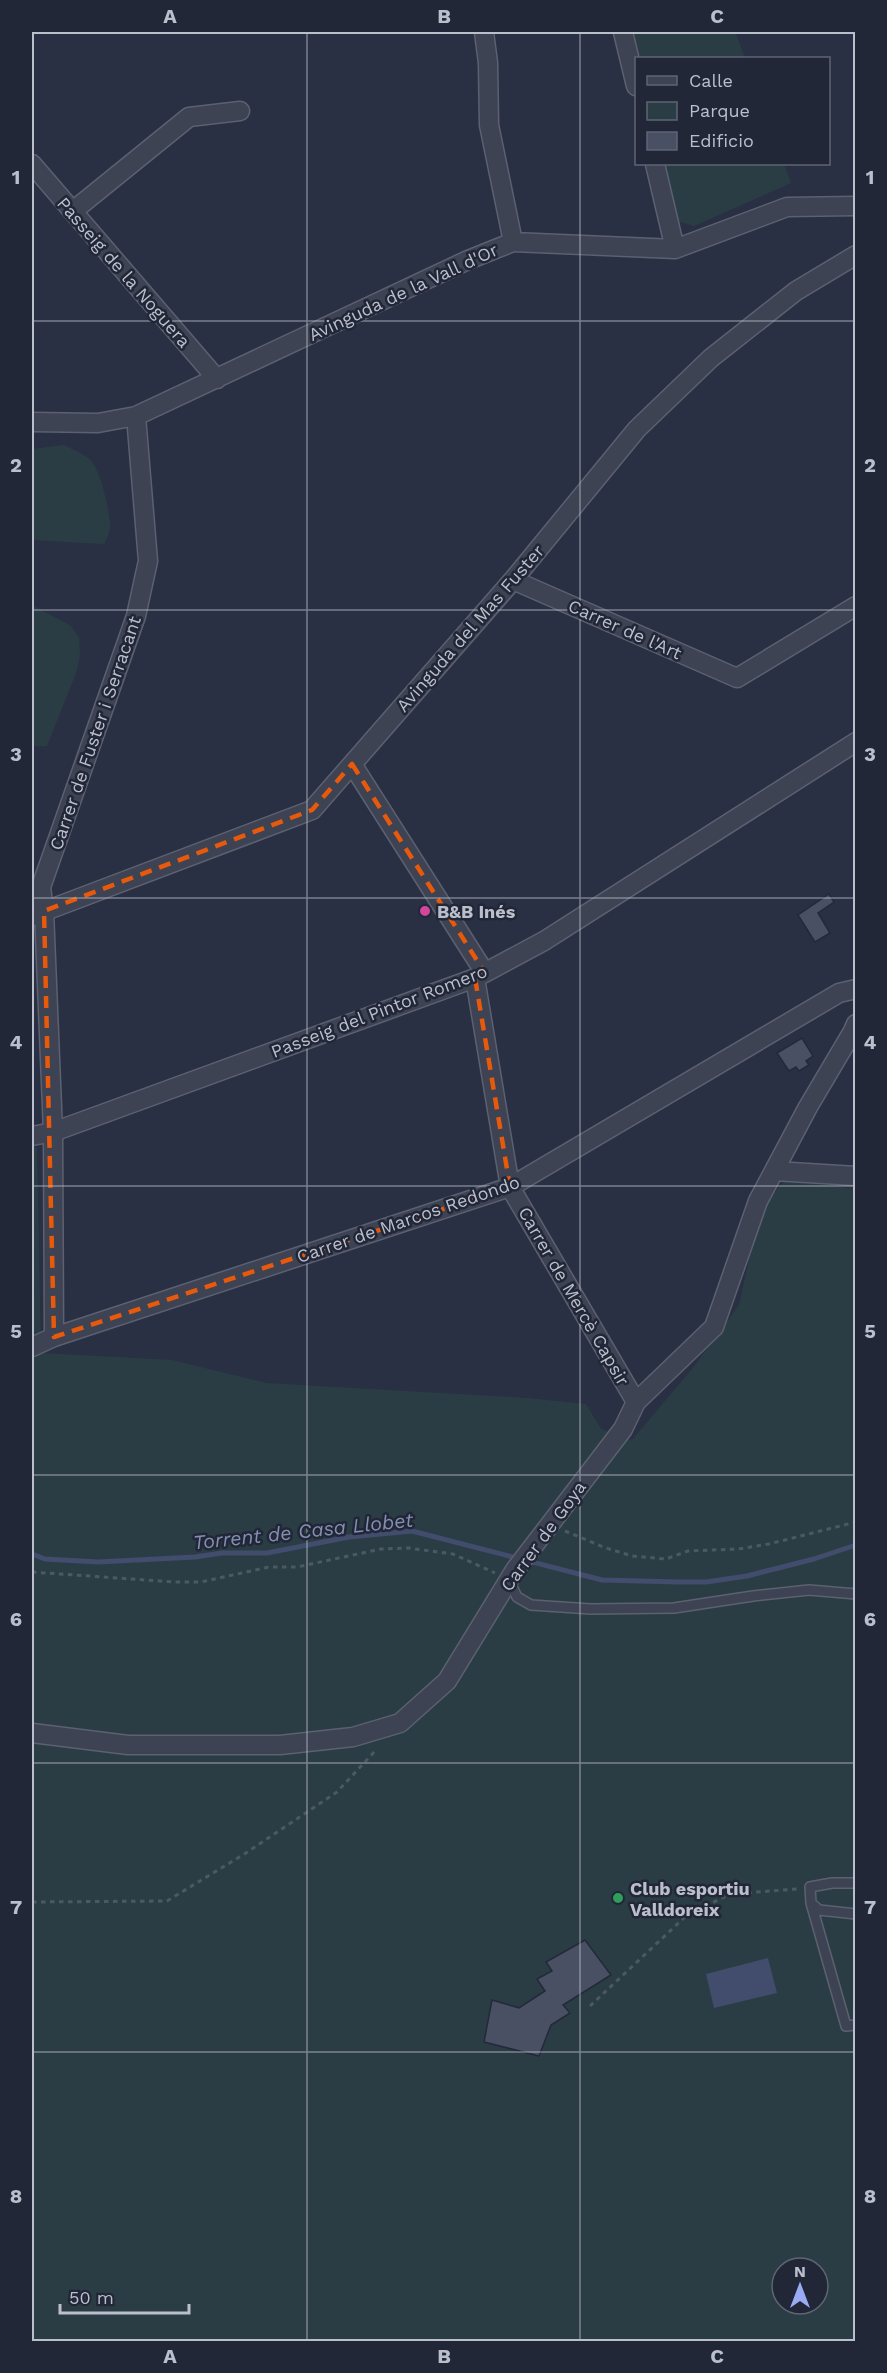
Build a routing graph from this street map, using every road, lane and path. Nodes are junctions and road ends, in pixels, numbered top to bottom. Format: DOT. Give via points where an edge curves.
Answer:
graph roads {
  1 [pos="484,32"];
  2 [pos="623,32"];
  3 [pos="635,82"];
  4 [pos="240,111"];
  5 [pos="32,164"];
  6 [pos="655,165"];
  7 [pos="855,206"];
  8 [pos="72,212"];
  9 [pos="513,242"];
  10 [pos="675,249"];
  11 [pos="855,255"];
  12 [pos="217,379"];
  13 [pos="136,416"];
  14 [pos="32,422"];
  15 [pos="513,580"];
  16 [pos="855,606"];
  17 [pos="855,742"];
  18 [pos="352,764"];
  19 [pos="38,914"];
  20 [pos="480,975"];
  21 [pos="855,989"];
  22 [pos="855,1024"];
  23 [pos="53,1132"];
  24 [pos="32,1136"];
  25 [pos="775,1171"];
  26 [pos="855,1176"];
  27 [pos="510,1187"];
  28 [pos="54,1337"];
  29 [pos="32,1347"];
  30 [pos="636,1402"];
  31 [pos="855,1522"];
  32 [pos="550,1524"];
  33 [pos="32,1572"];
  34 [pos="512,1575"];
  35 [pos="855,1594"];
  36 [pos="400,1723"];
  37 [pos="32,1733"];
  38 [pos="855,1883"];
  39 [pos="810,1887"];
  40 [pos="32,1902"];
  41 [pos="811,1903"];
  42 [pos="855,1914"];
  43 [pos="590,2006"];
  44 [pos="855,2025"];
  1 -- 9 [label="street" via="489,125"];
  2 -- 3 [label="street"];
  4 -- 8 [label="street" via="189,117"];
  5 -- 8 [label="street, Passeig de la Noguera"];
  6 -- 10 [label="street"];
  7 -- 10 [label="street, Avinguda de la Vall d'Or" via="787,207"];
  8 -- 12 [label="street, Passeig de la Noguera"];
  9 -- 10 [label="street, Avinguda de la Vall d'Or"];
  9 -- 12 [label="street, Avinguda de la Vall d'Or"];
  11 -- 15 [label="street, Avinguda del Mas Fuster" via="796,291 711,358 637,429"];
  12 -- 13 [label="street, Avinguda de la Vall d'Or"];
  13 -- 14 [label="street, Avinguda de la Vall d'Or" via="98,423"];
  13 -- 19 [label="street, Carrer de Fuster i Serracant" via="148,561 136,616 41,887"];
  15 -- 16 [label="street, Carrer de l'Art" via="737,678"];
  15 -- 18 [label="street, Avinguda del Mas Fuster"];
  17 -- 20 [label="street, Passeig del Pintor Romero" via="544,941"];
  18 -- 19 [label="street, Avinguda del Mas Fuster" via="312,810"];
  18 -- 20 [label="street, Carrer de Mercè Capsir"];
  19 -- 23 [label="street, Carrer de Fuster i Serracant"];
  20 -- 23 [label="street, Passeig del Pintor Romero"];
  20 -- 27 [label="street, Carrer de Mercè Capsir"];
  21 -- 27 [label="street, Carrer de Marcos Redondo" via="839,993"];
  22 -- 25 [label="street, Carrer de Goya"];
  23 -- 24 [label="street, Passeig del Pintor Romero"];
  23 -- 28 [label="street, Carrer de Fuster i Serracant"];
  25 -- 26 [label="street"];
  25 -- 30 [label="street, Carrer de Goya" via="758,1201 714,1327"];
  27 -- 28 [label="street, Carrer de Marcos Redondo"];
  27 -- 30 [label="street, Carrer de Mercè Capsir"];
  28 -- 29 [label="street, Carrer de Marcos Redondo"];
  30 -- 32 [label="street, Carrer de Goya" via="623,1429"];
  31 -- 32 [label="path" via="761,1546 688,1551 666,1560 603,1547"];
  32 -- 34 [label="street, Carrer de Goya"];
  33 -- 34 [label="path" via="201,1582 269,1567 297,1567 381,1549 408,1548 453,1554"];
  34 -- 35 [label="lane" via="516,1597 531,1605 591,1609 674,1608 808,1590"];
  34 -- 36 [label="street, Carrer de Goya" via="447,1681"];
  36 -- 37 [label="street, Carrer de Goya" via="353,1737 280,1745 128,1745"];
  36 -- 40 [label="path" via="337,1792 167,1901"];
  38 -- 39 [label="lane"];
  39 -- 41 [label="lane"];
  39 -- 43 [label="path" via="730,1894 686,1916"];
  41 -- 42 [label="lane" via="819,1910"];
  41 -- 44 [label="lane" via="846,2026"];
}
